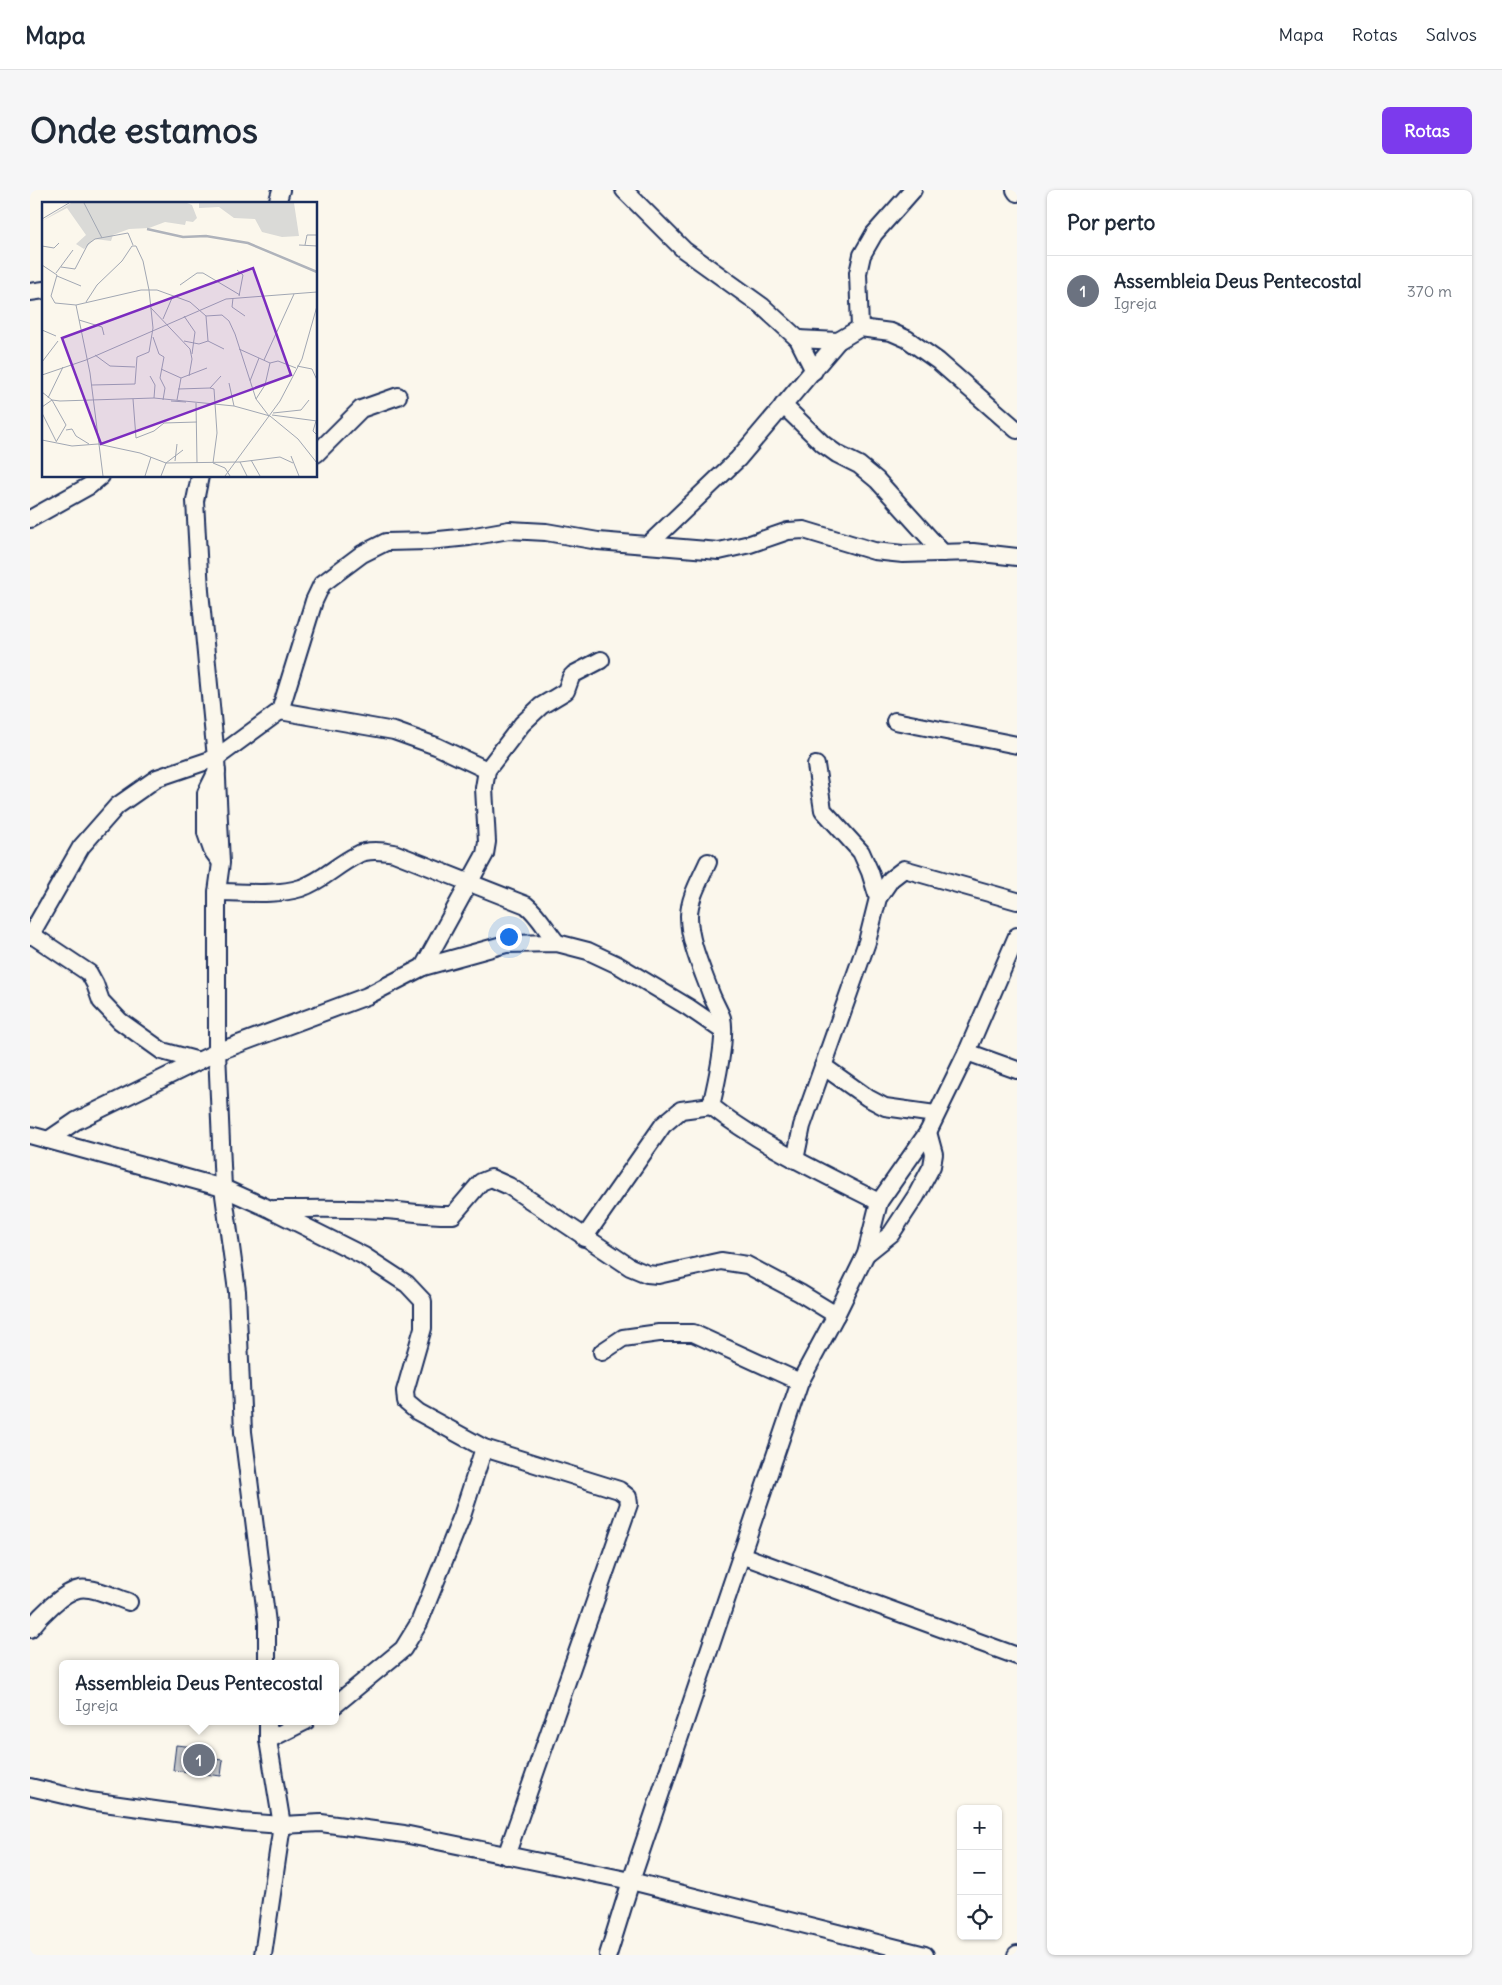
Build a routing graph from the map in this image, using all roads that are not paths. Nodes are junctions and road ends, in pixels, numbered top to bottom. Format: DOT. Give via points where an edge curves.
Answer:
graph roads {
  1 [pos="624,190"];
  2 [pos="913,190"];
  3 [pos="860,328"];
  4 [pos="798,339"];
  5 [pos="838,341"];
  6 [pos="814,371"];
  7 [pos="398,396"];
  8 [pos="783,405"];
  9 [pos="1017,430"];
  10 [pos="318,452"];
  11 [pos="99,478"];
  12 [pos="200,478"];
  13 [pos="30,518"];
  14 [pos="648,545"];
  15 [pos="943,553"];
  16 [pos="1017,557"];
  17 [pos="601,660"];
  18 [pos="280,711"];
  19 [pos="896,721"];
  20 [pos="1017,746"];
  21 [pos="217,764"];
  22 [pos="816,765"];
  23 [pos="487,770"];
  24 [pos="708,862"];
  25 [pos="470,883"];
  26 [pos="217,892"];
  27 [pos="878,898"];
  28 [pos="1017,901"];
  29 [pos="31,935"];
  30 [pos="1017,936"];
  31 [pos="557,943"];
  32 [pos="423,967"];
  33 [pos="723,1031"];
  34 [pos="162,1051"];
  35 [pos="217,1052"];
  36 [pos="967,1052"];
  37 [pos="198,1061"];
  38 [pos="823,1066"];
  39 [pos="1017,1070"];
  40 [pos="176,1073"];
  41 [pos="711,1106"];
  42 [pos="935,1114"];
  43 [pos="928,1132"];
  44 [pos="30,1135"];
  45 [pos="48,1140"];
  46 [pos="795,1160"];
  47 [pos="223,1188"];
  48 [pos="879,1202"];
  49 [pos="270,1209"];
  50 [pos="584,1238"];
  51 [pos="866,1254"];
  52 [pos="836,1315"];
  53 [pos="602,1352"];
  54 [pos="800,1382"];
  55 [pos="484,1448"];
  56 [pos="741,1555"];
  57 [pos="129,1602"];
  58 [pos="30,1629"];
  59 [pos="1017,1656"];
  60 [pos="267,1660"];
  61 [pos="339,1702"];
  62 [pos="268,1725"];
  63 [pos="298,1725"];
  64 [pos="268,1740"];
  65 [pos="30,1787"];
  66 [pos="282,1825"];
  67 [pos="506,1856"];
  68 [pos="631,1881"];
  69 [pos="262,1955"];
  70 [pos="608,1955"];
  71 [pos="926,1955"];
  1 -- 4 [label="street" via="684,250 762,306"];
  2 -- 3 [label="street" via="874,234 862,255 858,273"];
  3 -- 5 [label="street"];
  3 -- 9 [label="street" via="891,332 907,339 938,361"];
  4 -- 5 [label="street"];
  4 -- 6 [label="street"];
  5 -- 6 [label="street"];
  6 -- 8 [label="street"];
  7 -- 10 [label="street" via="361,409"];
  8 -- 14 [label="street" via="738,459"];
  8 -- 15 [label="street" via="823,444 859,465 876,480"];
  11 -- 13 [label="street"];
  12 -- 21 [label="street" via="195,501 200,591"];
  14 -- 15 [label="street" via="719,551 788,531 804,530 874,551"];
  14 -- 18 [label="street" via="509,530 453,539 386,542 362,554 322,584"];
  15 -- 16 [label="street" via="973,552"];
  17 -- 23 [label="street" via="574,674 566,691 541,706 522,724"];
  18 -- 21 [label="street"];
  18 -- 23 [label="street" via="394,731"];
  19 -- 20 [label="street"];
  21 -- 26 [label="street" via="206,792 206,833 221,862"];
  21 -- 29 [label="street" via="157,778 117,806 82,847"];
  22 -- 27 [label="street" via="823,810 861,852"];
  23 -- 25 [label="street" via="484,796 486,848"];
  24 -- 33 [label="street" via="692,898 689,915 694,947 722,1018"];
  25 -- 26 [label="street" via="380,850 358,854 321,880 285,892"];
  25 -- 31 [label="street" via="526,905 535,912"];
  25 -- 32 [label="street"];
  26 -- 35 [label="street"];
  27 -- 28 [label="street" via="890,879 904,869"];
  27 -- 38 [label="street" via="867,942"];
  29 -- 34 [label="street" via="89,973 109,1012"];
  30 -- 36 [label="street"];
  31 -- 32 [label="street" via="506,944"];
  31 -- 33 [label="street" via="588,951 618,965 688,1006"];
  32 -- 35 [label="street" via="367,996"];
  33 -- 41 [label="street"];
  34 -- 37 [label="street"];
  34 -- 40 [label="street"];
  35 -- 37 [label="street"];
  35 -- 47 [label="street"];
  36 -- 39 [label="street"];
  36 -- 42 [label="street"];
  37 -- 40 [label="street"];
  38 -- 42 [label="street" via="885,1107"];
  38 -- 46 [label="street" via="802,1126"];
  40 -- 45 [label="street" via="76,1121"];
  41 -- 46 [label="street" via="732,1123"];
  41 -- 50 [label="street" via="681,1110 663,1125"];
  42 -- 43 [label="street"];
  43 -- 48 [label="street"];
  43 -- 51 [label="street" via="934,1154 932,1166 891,1234"];
  44 -- 45 [label="street"];
  45 -- 47 [label="street"];
  46 -- 48 [label="street"];
  47 -- 49 [label="street"];
  47 -- 60 [label="street" via="237,1291 243,1432 267,1622"];
  48 -- 51 [label="street"];
  49 -- 50 [label="street" via="375,1209 453,1214 481,1182 491,1178 509,1186"];
  49 -- 55 [label="street" via="364,1256 407,1284 423,1301 423,1328 405,1391 406,1402 418,1412"];
  50 -- 52 [label="street" via="647,1274 666,1274 721,1261 747,1265"];
  51 -- 52 [label="street"];
  52 -- 54 [label="street"];
  53 -- 54 [label="street" via="623,1338 693,1333"];
  54 -- 56 [label="street"];
  55 -- 61 [label="street" via="462,1516 419,1624 403,1649"];
  55 -- 67 [label="street" via="619,1490 628,1497 629,1504"];
  56 -- 59 [label="street"];
  56 -- 68 [label="street"];
  57 -- 58 [label="street" via="79,1589 58,1601"];
  62 -- 64 [label="street"];
  63 -- 64 [label="street"];
  64 -- 66 [label="street"];
  65 -- 66 [label="street" via="90,1801"];
  66 -- 67 [label="street" via="321,1824 404,1834"];
  66 -- 69 [label="street"];
  67 -- 68 [label="street"];
  68 -- 70 [label="street"];
  68 -- 71 [label="street"];
}
